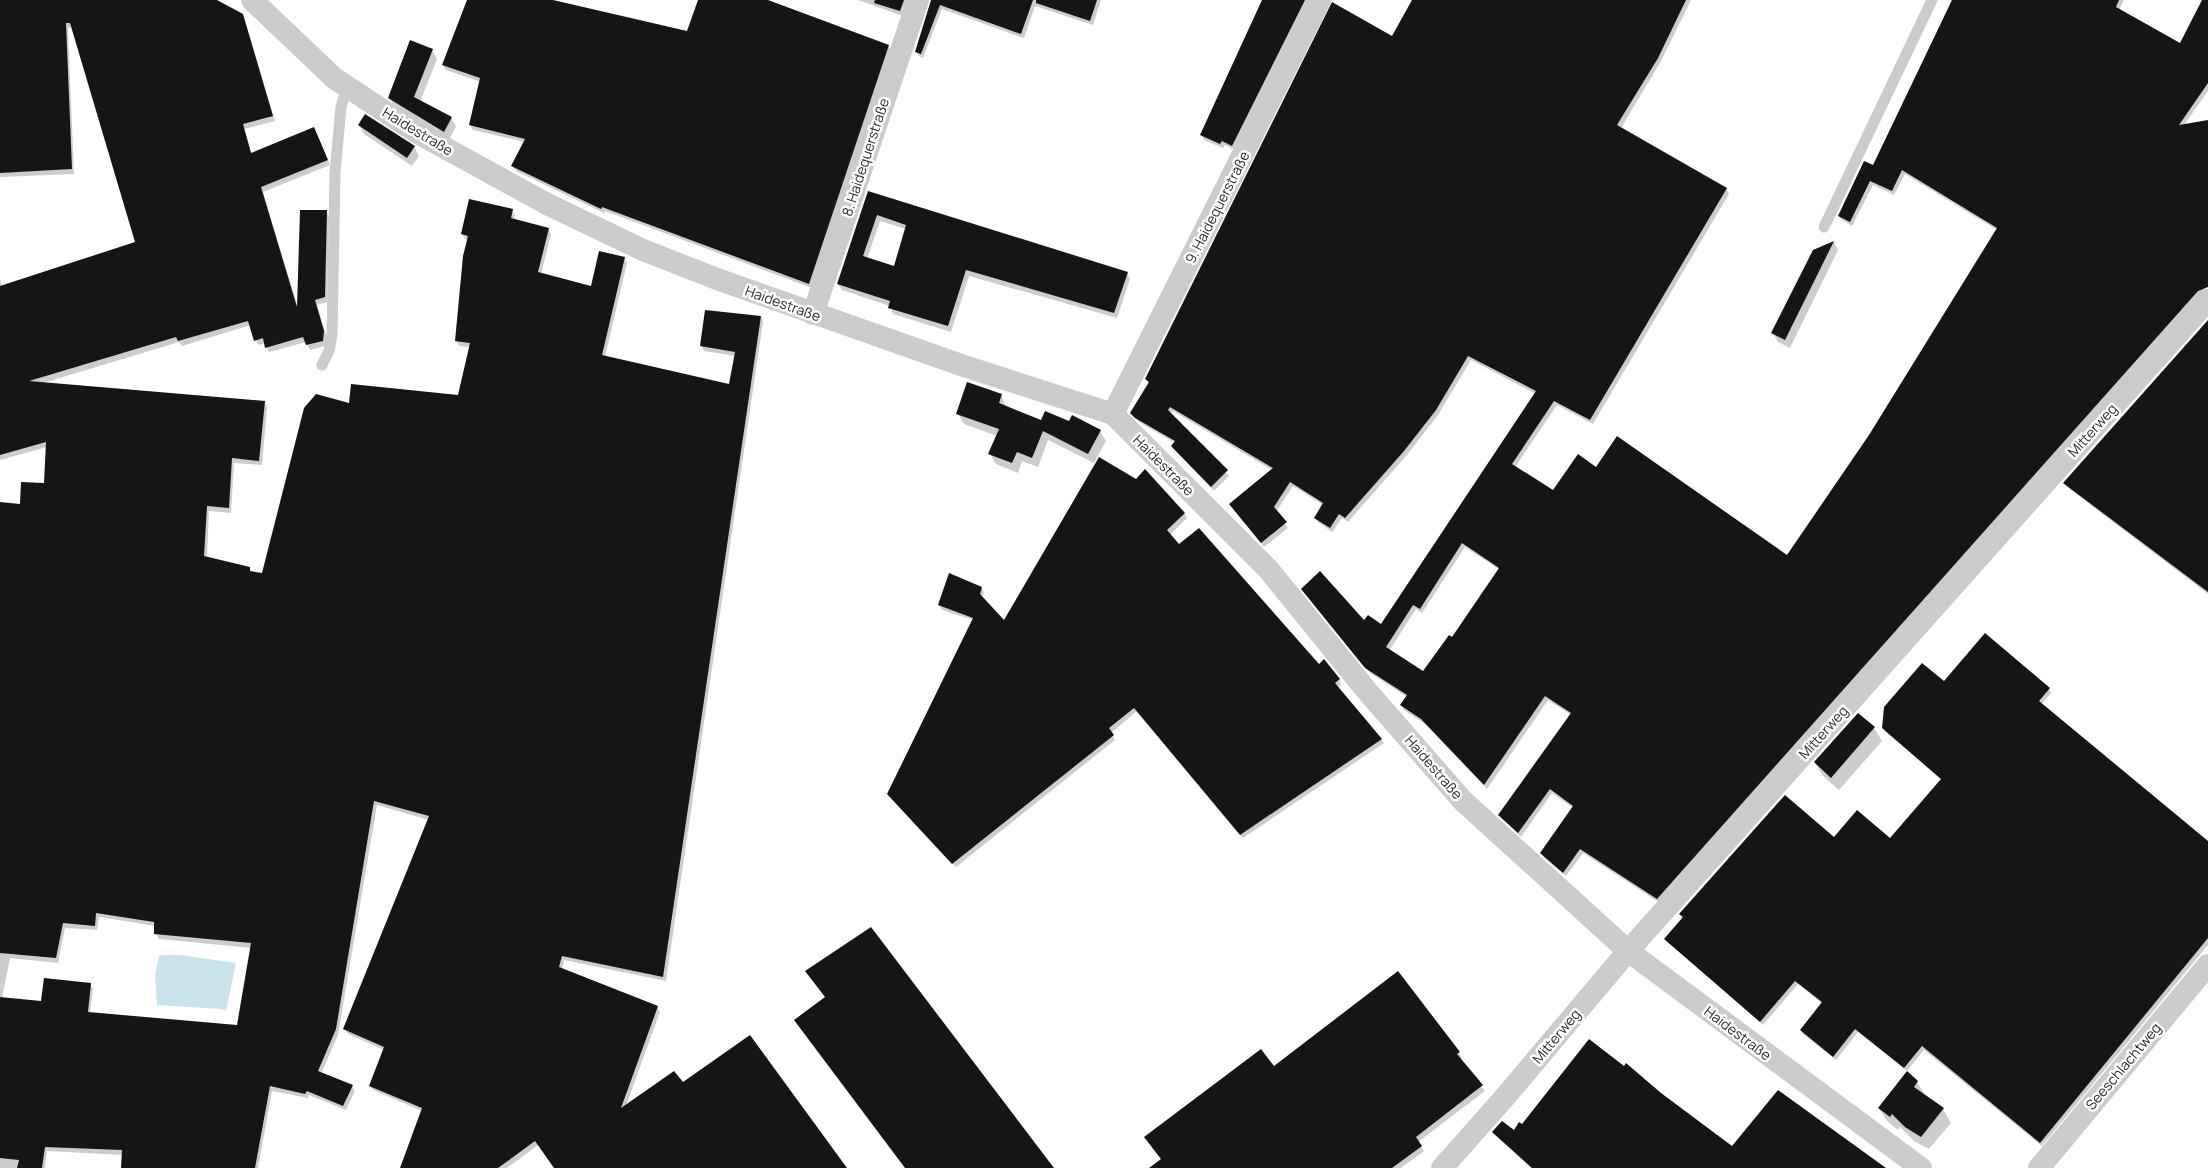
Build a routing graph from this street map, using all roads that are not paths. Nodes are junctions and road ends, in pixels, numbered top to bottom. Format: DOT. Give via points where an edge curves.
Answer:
graph roads {
  1 [pos="252,0"];
  2 [pos="918,0"];
  3 [pos="1320,0"];
  4 [pos="1932,0"];
  5 [pos="347,87"];
  6 [pos="1824,227"];
  7 [pos="2208,300"];
  8 [pos="813,314"];
  9 [pos="322,365"];
  10 [pos="1113,414"];
  11 [pos="1628,951"];
  12 [pos="2208,965"];
  13 [pos="1442,1168"];
  14 [pos="1920,1168"];
  15 [pos="2039,1168"];
  1 -- 5 [label="street, Haidestraße"];
  2 -- 8 [label="street, 8. Haidequerstraße"];
  3 -- 10 [label="street, 9. Haidequerstraße"];
  4 -- 6 [label="lane"];
  5 -- 8 [label="street, Haidestraße" via="416,132 549,205 643,250"];
  5 -- 9 [label="lane" via="341,107 335,173 332,334"];
  7 -- 11 [label="street, Mitterweg"];
  8 -- 10 [label="street, Haidestraße"];
  10 -- 11 [label="street, Haidestraße" via="1268,569 1367,691 1464,801"];
  11 -- 13 [label="street, Mitterweg"];
  11 -- 14 [label="street, Haidestraße"];
  12 -- 15 [label="street, Seeschlachtweg"];
}
